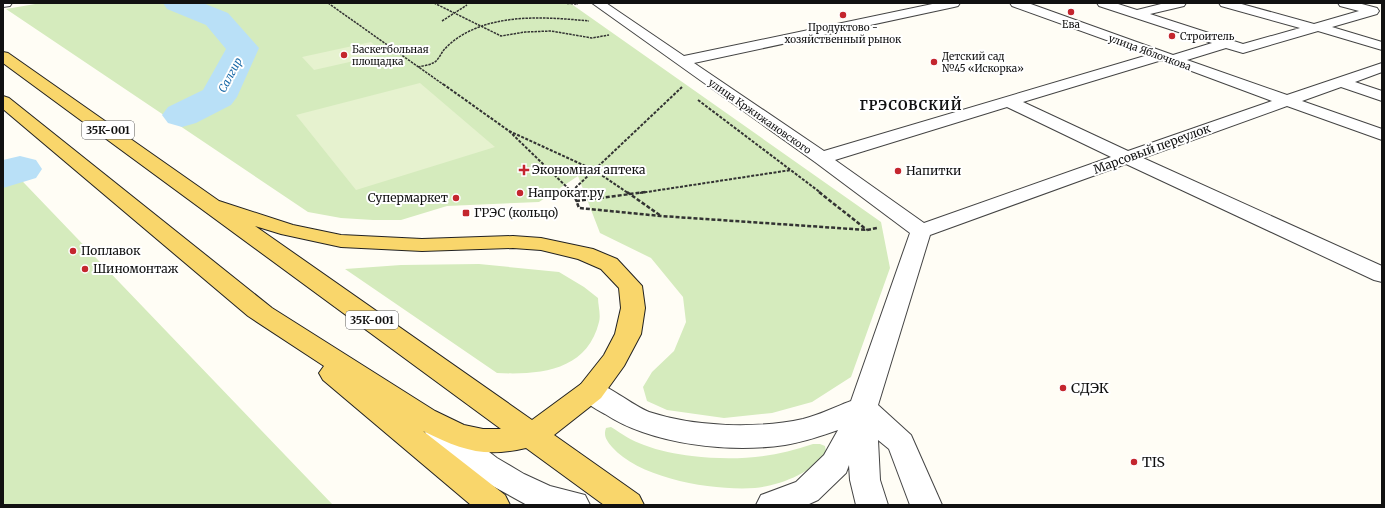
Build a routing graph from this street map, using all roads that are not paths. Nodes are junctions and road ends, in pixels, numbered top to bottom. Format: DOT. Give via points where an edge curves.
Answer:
graph roads {
  1 [pos="598,3"];
  2 [pos="891,3"];
  3 [pos="954,3"];
  4 [pos="1016,3"];
  5 [pos="1103,3"];
  6 [pos="1180,3"];
  7 [pos="1225,3"];
  8 [pos="1344,3"];
  9 [pos="912,12"];
  10 [pos="1136,14"];
  11 [pos="1315,28"];
  12 [pos="1226,43"];
  13 [pos="1382,46"];
  14 [pos="1243,49"];
  15 [pos="3,56"];
  16 [pos="1166,58"];
  17 [pos="683,61"];
  18 [pos="1382,67"];
  19 [pos="1195,68"];
  20 [pos="1342,82"];
  21 [pos="1382,96"];
  22 [pos="3,101"];
  23 [pos="1284,101"];
  24 [pos="1010,102"];
  25 [pos="1382,135"];
  26 [pos="821,158"];
  27 [pos="1127,158"];
  28 [pos="212,205"];
  29 [pos="915,227"];
  30 [pos="1382,275"];
  31 [pos="257,310"];
  32 [pos="591,391"];
  33 [pos="863,408"];
  34 [pos="425,419"];
  35 [pos="531,435"];
  36 [pos="494,505"];
  37 [pos="574,505"];
  38 [pos="628,505"];
  39 [pos="772,505"];
  40 [pos="872,505"];
  41 [pos="926,505"];
  1 -- 17 [label="street, улица Кржижановского"];
  2 -- 9 [label="street"];
  3 -- 9 [label="street"];
  4 -- 16 [label="street, улица Яблочкова"];
  5 -- 10 [label="street"];
  6 -- 10 [label="street"];
  7 -- 11 [label="street"];
  8 -- 11 [label="street" via="1373,11"];
  9 -- 17 [label="street"];
  10 -- 12 [label="street"];
  11 -- 13 [label="street"];
  11 -- 14 [label="street"];
  12 -- 14 [label="street"];
  12 -- 16 [label="street"];
  14 -- 19 [label="street" via="1242,54"];
  15 -- 28 [label="main road, 35К-001"];
  16 -- 19 [label="street, улица Яблочкова"];
  16 -- 24 [label="street"];
  17 -- 26 [label="street, улица Кржижановского"];
  18 -- 20 [label="street, Марсовый переулок"];
  19 -- 23 [label="street, улица Яблочкова"];
  20 -- 21 [label="street"];
  20 -- 23 [label="street, Марсовый переулок"];
  22 -- 31 [label="main road"];
  23 -- 25 [label="street, улица Яблочкова"];
  23 -- 27 [label="street, Марсовый переулок"];
  24 -- 26 [label="street"];
  24 -- 27 [label="street"];
  26 -- 29 [label="street, улица Кржижановского"];
  27 -- 29 [label="street, Марсовый переулок"];
  27 -- 30 [label="street"];
  28 -- 32 [label="main road" via="288,230 341,241 422,245 513,242 541,244 585,254 608,264 630,286 633,308 628,334 616,360"];
  28 -- 35 [label="main road, 35К-001"];
  29 -- 33 [label="street"];
  31 -- 34 [label="main road"];
  31 -- 36 [label="main road"];
  32 -- 33 [label="street" via="616,408 646,422 696,433 750,437 803,430"];
  32 -- 35 [label="main road" via="551,423"];
  33 -- 39 [label="street" via="835,464 807,491"];
  33 -- 40 [label="street" via="865,480"];
  33 -- 41 [label="street" via="901,443"];
  34 -- 35 [label="main road" via="458,435 483,441 505,441"];
  34 -- 37 [label="street" via="481,464 512,483 543,498"];
  35 -- 38 [label="main road, 35К-001"];
}
